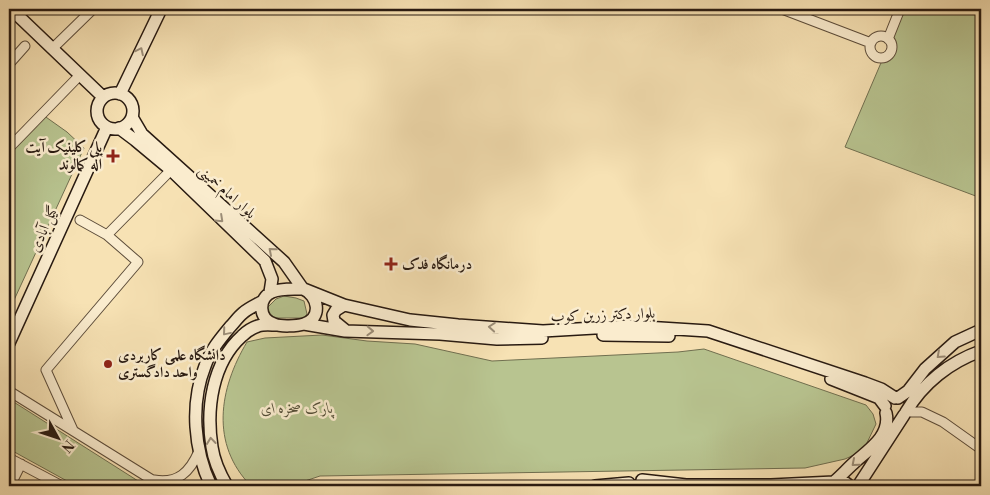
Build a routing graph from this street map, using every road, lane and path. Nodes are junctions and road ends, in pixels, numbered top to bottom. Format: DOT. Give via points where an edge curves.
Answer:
graph roads {
  1 [pos="11,9"];
  2 [pos="93,9"];
  3 [pos="161,9"];
  4 [pos="782,9"];
  5 [pos="900,9"];
  6 [pos="888,39"];
  7 [pos="871,43"];
  8 [pos="25,46"];
  9 [pos="53,48"];
  10 [pos="9,64"];
  11 [pos="80,75"];
  12 [pos="120,94"];
  13 [pos="103,97"];
  14 [pos="132,117"];
  15 [pos="113,128"];
  16 [pos="9,148"];
  17 [pos="171,170"];
  18 [pos="80,220"];
  19 [pos="107,235"];
  20 [pos="303,289"];
  21 [pos="266,296"];
  22 [pos="344,305"];
  23 [pos="304,324"];
  24 [pos="277,325"];
  25 [pos="981,330"];
  26 [pos="345,331"];
  27 [pos="9,343"];
  28 [pos="981,351"];
  29 [pos="9,390"];
  30 [pos="897,398"];
  31 [pos="886,410"];
  32 [pos="905,413"];
  33 [pos="73,430"];
  34 [pos="981,449"];
  35 [pos="199,451"];
  36 [pos="9,458"];
  37 [pos="21,464"];
  38 [pos="152,479"];
  39 [pos="645,483"];
  40 [pos="832,483"];
  41 [pos="628,485"];
  42 [pos="858,485"];
  43 [pos="10,486"];
  44 [pos="62,486"];
  45 [pos="162,486"];
  46 [pos="211,486"];
  47 [pos="227,486"];
  48 [pos="596,486"];
  49 [pos="685,486"];
  50 [pos="774,486"];
  1 -- 9 [label="main road"];
  2 -- 9 [label="street"];
  12 -- 3 [label="main road, one-way"];
  4 -- 7 [label="street"];
  5 -- 6 [label="street"];
  6 -- 7 [label="street" via="878,37"];
  6 -- 7 [label="street" via="891,49 885,57 878,58 872,54"];
  8 -- 10 [label="street"];
  9 -- 11 [label="main road"];
  11 -- 13 [label="main road"];
  11 -- 16 [label="street"];
  12 -- 13 [label="main road"];
  12 -- 14 [label="main road" via="129,100"];
  13 -- 15 [label="main road" via="97,113 102,124"];
  14 -- 15 [label="main road" via="124,126"];
  20 -- 14 [label="main road, بلوار امام خمینی, one-way" via="284,262 142,134"];
  15 -- 17 [label="main road, بلوار امام خمینی" via="135,140"];
  15 -- 27 [label="main road, گیل آبادی"];
  17 -- 19 [label="street"];
  17 -- 21 [label="main road, بلوار امام خمینی, one-way" via="265,261 272,279"];
  18 -- 19 [label="street"];
  19 -- 33 [label="street" via="138,262 46,370"];
  20 -- 21 [label="main road" via="275,290"];
  20 -- 22 [label="main road, بلوار دکتر زرین کوب"];
  20 -- 23 [label="main road" via="312,295 316,306 313,316"];
  21 -- 24 [label="main road" via="261,306 264,316"];
  21 -- 35 [label="main road, one-way" via="242,314 214,348 205,366 197,406"];
  22 -- 26 [label="main road" via="333,315 334,321"];
  30 -- 22 [label="main road, بلوار دکتر زرین کوب, one-way" via="882,389 708,331 629,326 518,330 410,320"];
  23 -- 24 [label="main road"];
  23 -- 26 [label="main road, بلوار دکتر زرین کوب"];
  47 -- 24 [label="main road, one-way" via="217,466 209,423 219,368 227,353 247,332 258,326"];
  25 -- 30 [label="main road, one-way" via="955,342 925,369 908,391"];
  26 -- 31 [label="main road, بلوار دکتر زرین کوب, one-way" via="497,339 614,334 709,338 871,394 879,398"];
  28 -- 32 [label="main road" via="954,363 938,375"];
  29 -- 33 [label="street"];
  30 -- 31 [label="main road" via="889,400"];
  30 -- 32 [label="main road" via="904,402"];
  31 -- 32 [label="main road" via="895,419"];
  31 -- 40 [label="main road, one-way" via="886,426 879,440"];
  32 -- 34 [label="street" via="929,415"];
  32 -- 42 [label="main road"];
  33 -- 38 [label="street"];
  35 -- 38 [label="street" via="195,461 180,476 166,482"];
  35 -- 46 [label="main road"];
  36 -- 37 [label="street"];
  37 -- 43 [label="street"];
  37 -- 44 [label="street"];
  38 -- 45 [label="street"];
  39 -- 41 [label="main road" via="635,480"];
  39 -- 49 [label="main road"];
  40 -- 42 [label="main road" via="842,481"];
  40 -- 50 [label="main road"];
  41 -- 48 [label="main road"];
  49 -- 50 [label="main road"];
}
